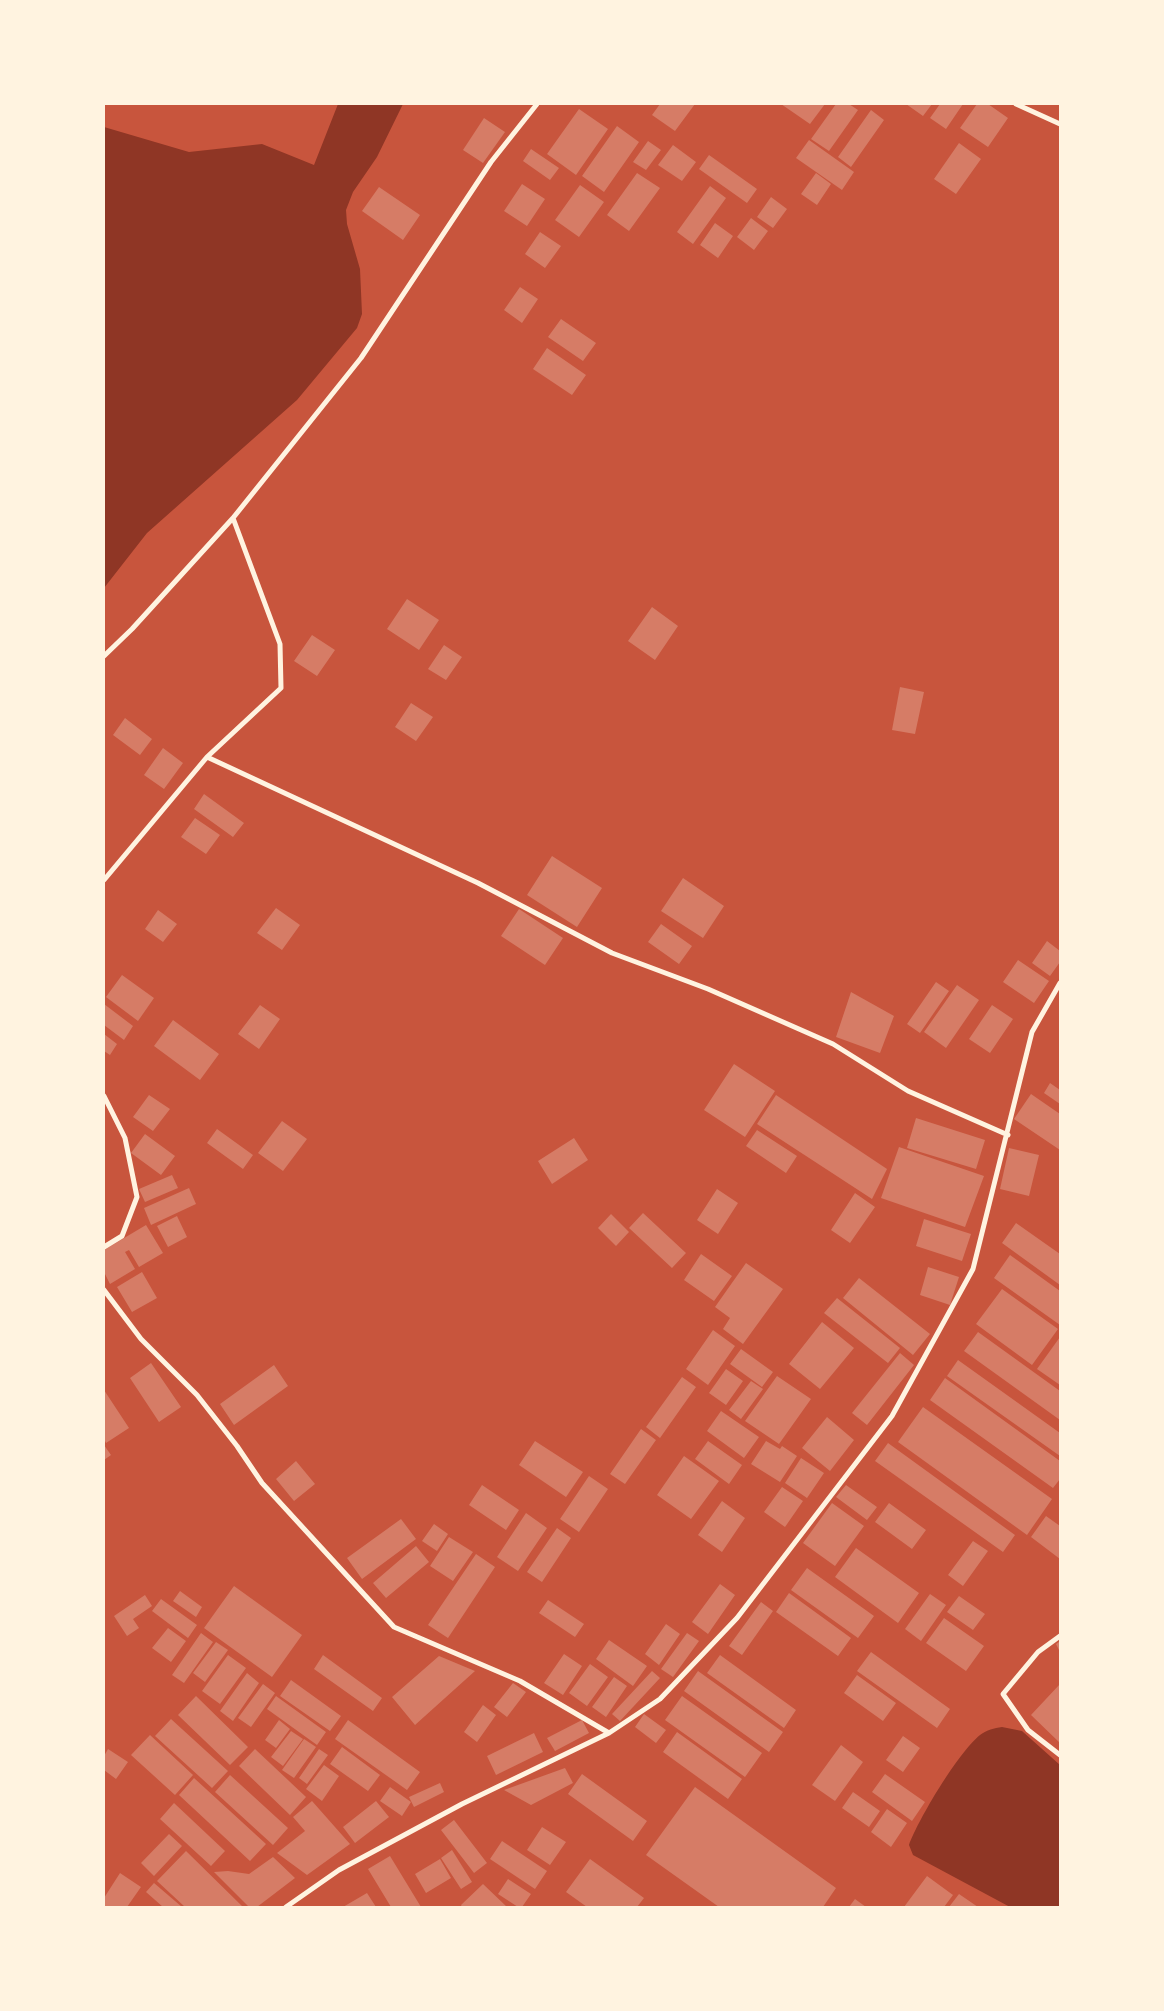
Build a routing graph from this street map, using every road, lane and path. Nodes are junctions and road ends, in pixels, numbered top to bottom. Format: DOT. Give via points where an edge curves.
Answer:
graph roads {
  1 [pos="537,104"];
  2 [pos="1016,104"];
  3 [pos="1060,124"];
  4 [pos="234,518"];
  5 [pos="104,656"];
  6 [pos="207,757"];
  7 [pos="104,880"];
  8 [pos="1060,983"];
  9 [pos="104,1096"];
  10 [pos="1008,1135"];
  11 [pos="104,1247"];
  12 [pos="104,1290"];
  13 [pos="1060,1636"];
  14 [pos="609,1734"];
  15 [pos="1060,1755"];
  16 [pos="286,1907"];
  1 -- 4 [label="street" via="491,162 361,358"];
  2 -- 3 [label="street"];
  4 -- 5 [label="street"];
  4 -- 6 [label="street" via="280,644 281,688"];
  6 -- 7 [label="street"];
  6 -- 10 [label="street" via="478,883 612,953 708,989 833,1044 908,1091"];
  8 -- 10 [label="street" via="1032,1032"];
  9 -- 11 [label="street" via="125,1138 138,1197 122,1236"];
  10 -- 14 [label="street" via="973,1269 892,1416 737,1618 660,1698"];
  12 -- 14 [label="street" via="141,1340 197,1395 262,1483 394,1627 520,1682"];
  13 -- 15 [label="street" via="1038,1652 1003,1694 1028,1730"];
  14 -- 16 [label="street" via="427,1822 339,1870"];
}
